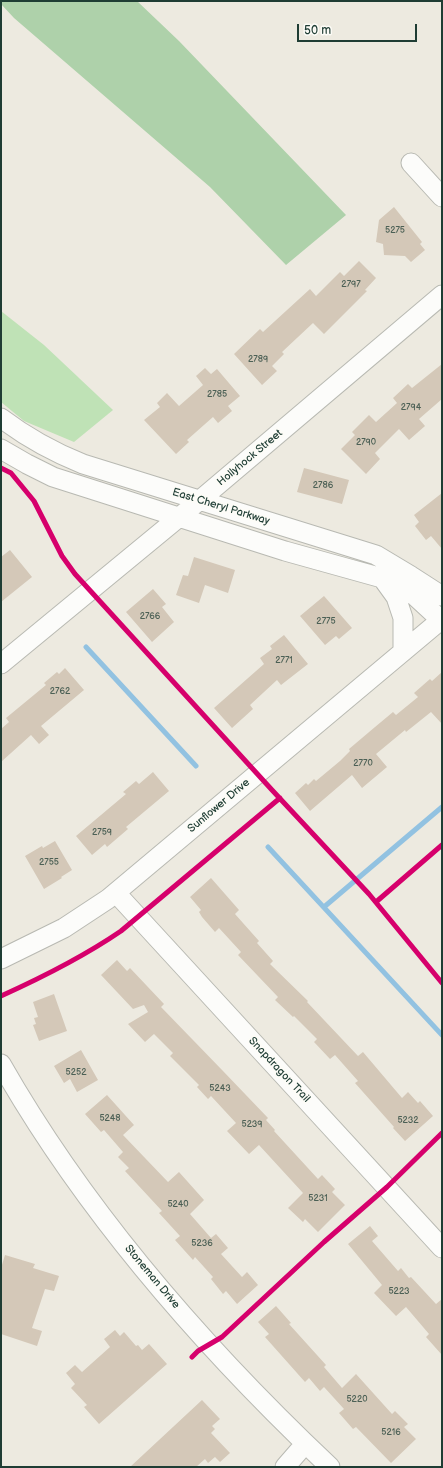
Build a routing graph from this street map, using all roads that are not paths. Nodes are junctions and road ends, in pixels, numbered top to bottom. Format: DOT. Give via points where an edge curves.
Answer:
graph roads {
  1 [pos="410,163"];
  2 [pos="442,197"];
  3 [pos="442,295"];
  4 [pos="1,418"];
  5 [pos="1,449"];
  6 [pos="200,500"];
  7 [pos="179,517"];
  8 [pos="382,578"];
  9 [pos="442,596"];
  10 [pos="442,620"];
  11 [pos="403,650"];
  12 [pos="1,664"];
  13 [pos="116,893"];
  14 [pos="1,959"];
  15 [pos="1,1064"];
  16 [pos="442,1248"];
  17 [pos="305,1444"];
  18 [pos="285,1467"];
  19 [pos="330,1467"];
  1 -- 2 [label="street"];
  3 -- 6 [label="street, Hollyhock Street"];
  4 -- 6 [label="street, East Cheryl Parkway" via="55,453"];
  5 -- 7 [label="street, East Cheryl Parkway" via="53,477"];
  6 -- 7 [label="street, Hollyhock Street"];
  6 -- 9 [label="street, East Cheryl Parkway" via="376,556"];
  7 -- 8 [label="street, East Cheryl Parkway" via="285,551"];
  7 -- 12 [label="street, Hollyhock Street"];
  8 -- 10 [label="street, East Cheryl Parkway" via="415,596"];
  8 -- 11 [label="street" via="396,598 403,618"];
  10 -- 11 [label="street, Sunflower Drive"];
  11 -- 13 [label="street, Sunflower Drive"];
  13 -- 14 [label="street, Sunflower Drive" via="64,928"];
  13 -- 16 [label="street, Snapdragon Trail"];
  15 -- 17 [label="street, Stoneman Drive" via="50,1144 132,1255 210,1344"];
  17 -- 18 [label="street"];
  17 -- 19 [label="street, Stoneman Drive"];
}
